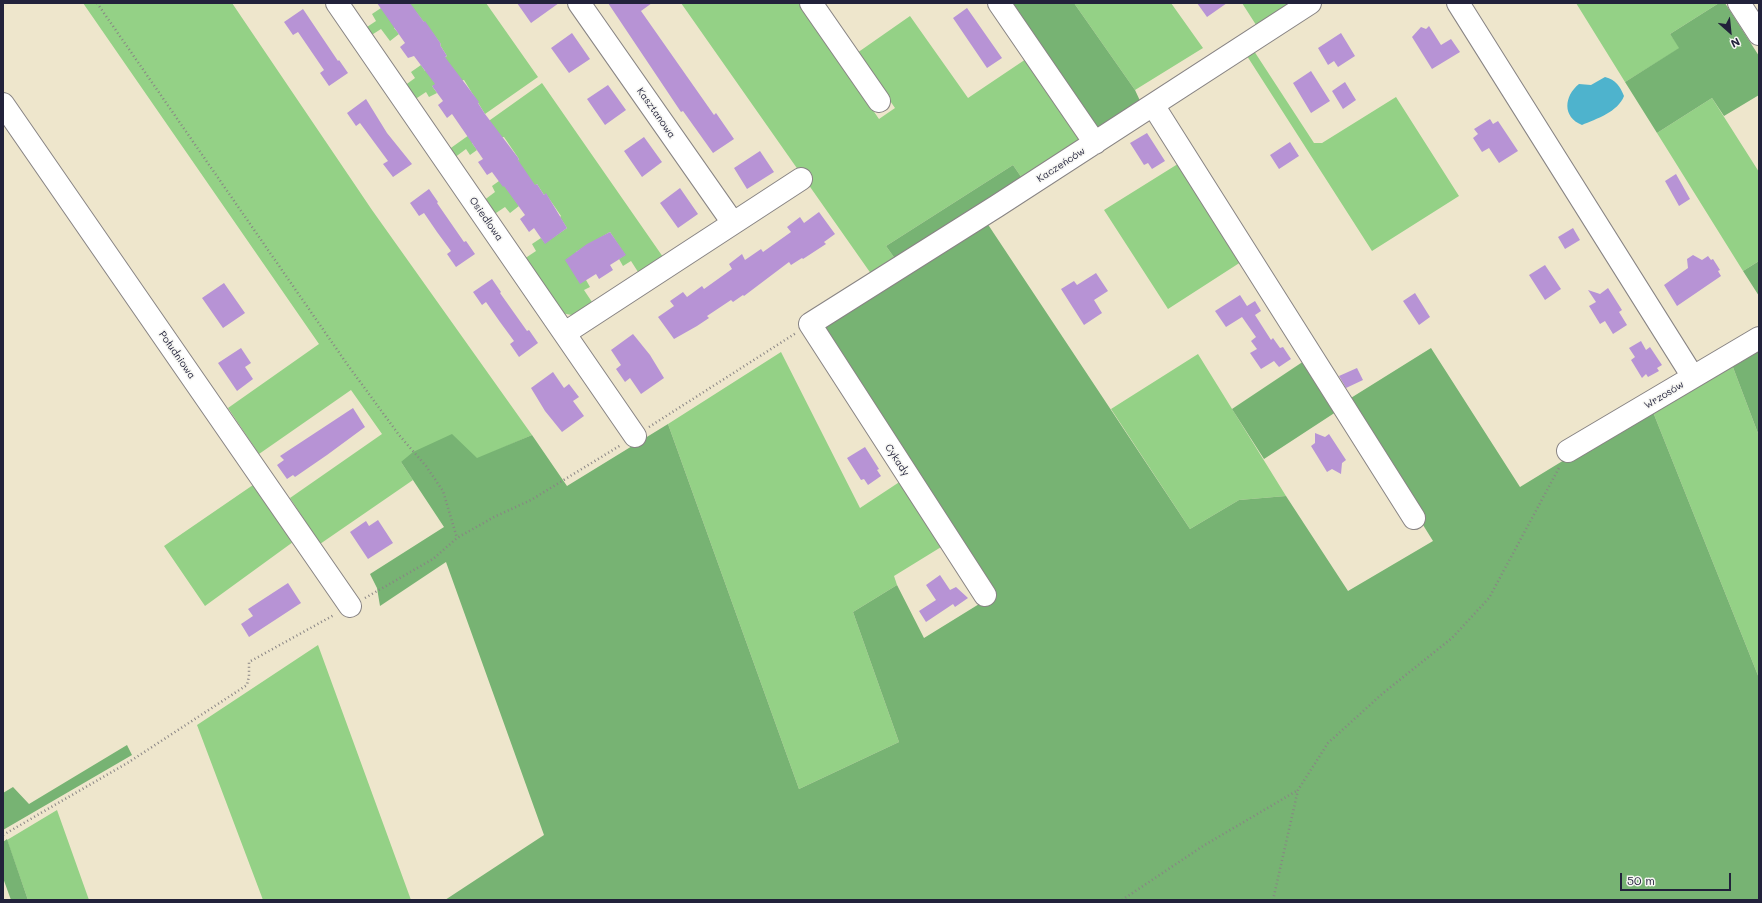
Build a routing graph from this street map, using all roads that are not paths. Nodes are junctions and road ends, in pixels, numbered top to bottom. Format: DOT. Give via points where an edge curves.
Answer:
graph roads {
  1 [pos="337,3"];
  2 [pos="579,3"];
  3 [pos="811,3"];
  4 [pos="999,3"];
  5 [pos="1310,3"];
  6 [pos="1458,3"];
  7 [pos="1739,3"];
  8 [pos="1759,34"];
  9 [pos="878,100"];
  10 [pos="1159,101"];
  11 [pos="3,104"];
  12 [pos="1095,143"];
  13 [pos="801,179"];
  14 [pos="733,223"];
  15 [pos="810,324"];
  16 [pos="1307,327"];
  17 [pos="565,333"];
  18 [pos="1759,338"];
  19 [pos="1693,377"];
  20 [pos="635,436"];
  21 [pos="1568,451"];
  22 [pos="1414,518"];
  23 [pos="985,595"];
  24 [pos="350,606"];
  1 -- 17 [label="street, Osiedlowa"];
  2 -- 14 [label="street, Kasztanowa"];
  3 -- 9 [label="street"];
  4 -- 12 [label="street"];
  5 -- 10 [label="street, Kaczeńców"];
  6 -- 19 [label="street"];
  7 -- 8 [label="street"];
  10 -- 12 [label="street, Kaczeńców"];
  10 -- 16 [label="street"];
  10 -- 22 [label="street"];
  11 -- 24 [label="street, Południowa"];
  12 -- 15 [label="street, Kaczeńców"];
  13 -- 14 [label="street"];
  14 -- 17 [label="street"];
  15 -- 23 [label="street, Cykady"];
  17 -- 20 [label="street, Osiedlowa"];
  18 -- 19 [label="street, Wrzosów"];
  19 -- 21 [label="street, Wrzosów"];
}
